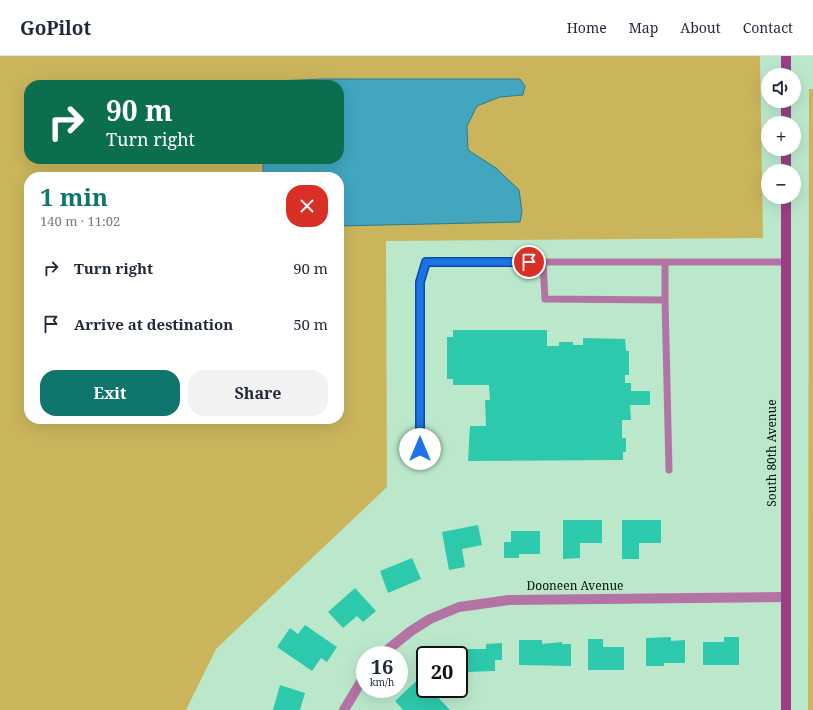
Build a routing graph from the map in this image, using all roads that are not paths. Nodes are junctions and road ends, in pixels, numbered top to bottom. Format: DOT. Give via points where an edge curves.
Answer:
graph roads {
  1 [pos="786,56"];
  2 [pos="786,68"];
  3 [pos="786,204"];
  4 [pos="543,262"];
  5 [pos="665,262"];
  6 [pos="786,262"];
  7 [pos="665,300"];
  8 [pos="420,449"];
  9 [pos="669,470"];
  10 [pos="785,597"];
  11 [pos="392,646"];
  12 [pos="356,691"];
  13 [pos="344,710"];
  14 [pos="786,710"];
  1 -- 2 [label="street"];
  3 -- 6 [label="street, South 80th Avenue"];
  4 -- 5 [label="lane"];
  4 -- 7 [label="lane" via="546,299"];
  4 -- 8 [label="lane" via="426,262 420,282"];
  5 -- 6 [label="lane"];
  5 -- 7 [label="lane"];
  6 -- 10 [label="street, South 80th Avenue"];
  7 -- 9 [label="lane"];
  10 -- 11 [label="street, Dooneen Avenue" via="509,600 459,607 411,630"];
  10 -- 14 [label="street, South 80th Avenue"];
  12 -- 13 [label="street"];
}
